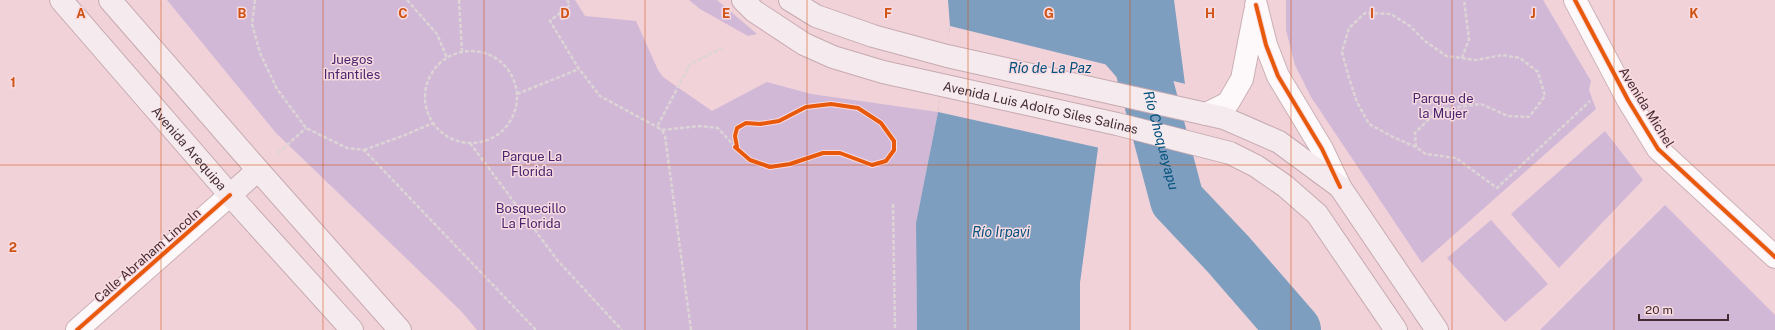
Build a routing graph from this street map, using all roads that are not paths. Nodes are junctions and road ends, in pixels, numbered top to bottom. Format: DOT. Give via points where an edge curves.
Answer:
graph roads {
  1 [pos="61,0"];
  2 [pos="110,0"];
  3 [pos="743,0"];
  4 [pos="790,0"];
  5 [pos="1575,0"];
  6 [pos="1256,2"];
  7 [pos="1215,116"];
  8 [pos="258,170"];
  9 [pos="1340,187"];
  10 [pos="230,195"];
  11 [pos="1775,257"];
  12 [pos="77,330"];
  13 [pos="352,330"];
  14 [pos="400,330"];
  15 [pos="1396,330"];
  16 [pos="1437,330"];
  1 -- 10 [label="main road, Avenida Arequipa"];
  2 -- 8 [label="main road"];
  3 -- 15 [label="main road, Avenida Luis Adolfo Siles Salinas" via="754,11 804,44 833,57 883,72 1117,124 1230,153 1256,166 1285,186 1317,214"];
  4 -- 7 [label="main road" via="816,16 873,36 947,56"];
  5 -- 11 [label="street, Avenida Michel" via="1628,100 1658,149"];
  6 -- 7 [label="street" via="1242,79 1228,103"];
  6 -- 9 [label="street" via="1266,45 1278,76 1322,149"];
  7 -- 9 [label="main road" via="1279,142"];
  8 -- 10 [label="main road"];
  8 -- 14 [label="main road"];
  9 -- 16 [label="main road"];
  10 -- 12 [label="street, Calle Abraham Lincoln"];
  10 -- 13 [label="main road, Avenida Arequipa"];
}
